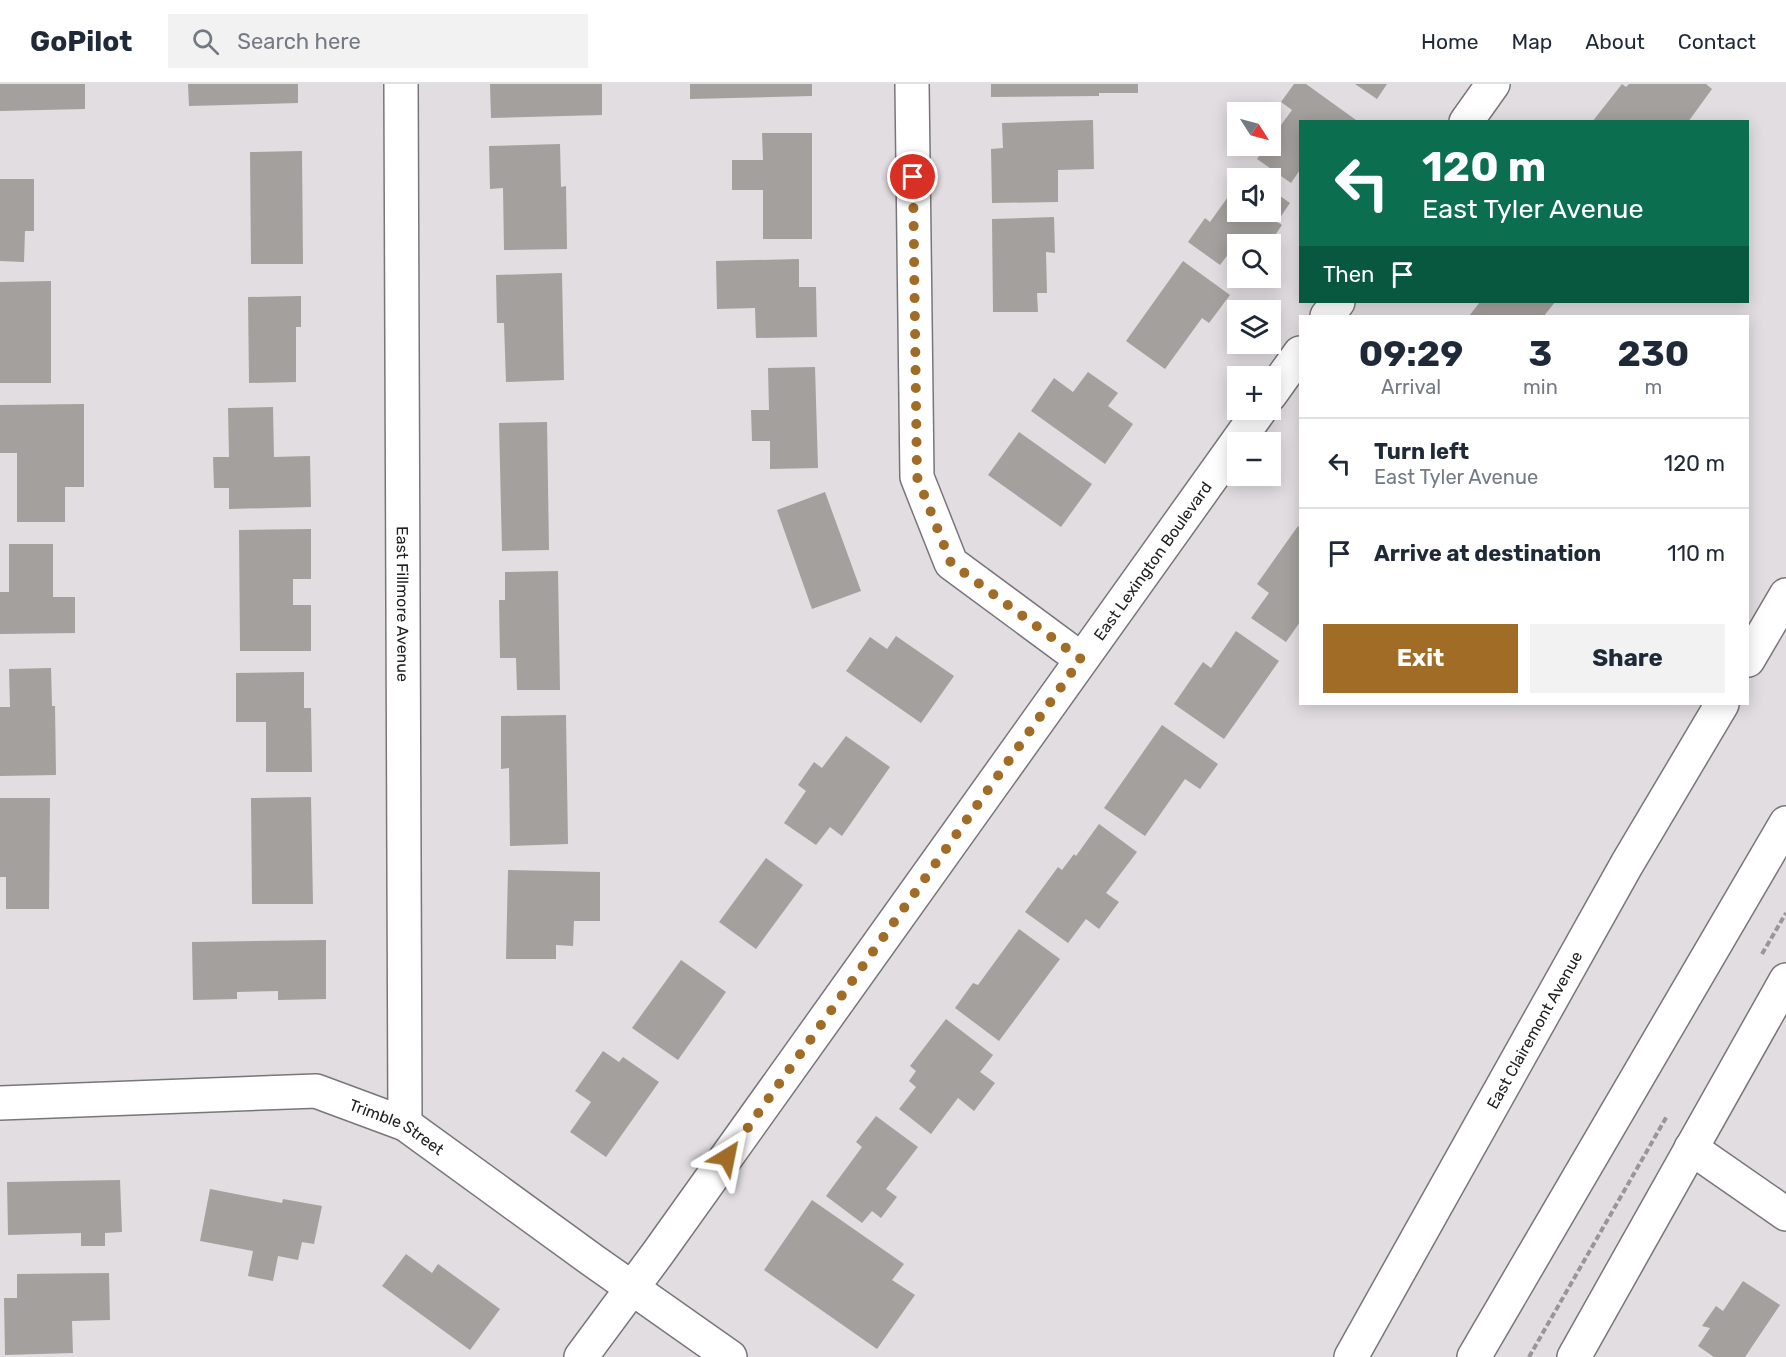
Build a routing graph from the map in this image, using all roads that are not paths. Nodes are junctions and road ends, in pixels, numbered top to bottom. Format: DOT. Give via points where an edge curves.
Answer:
graph roads {
  1 [pos="402,84"];
  2 [pos="912,84"];
  3 [pos="1493,84"];
  4 [pos="1468,120"];
  5 [pos="1337,303"];
  6 [pos="1328,315"];
  7 [pos="1299,354"];
  8 [pos="1281,380"];
  9 [pos="1253,420"];
  10 [pos="1786,595"];
  11 [pos="1749,658"];
  12 [pos="1081,659"];
  13 [pos="1721,705"];
  14 [pos="1786,823"];
  15 [pos="1786,980"];
  16 [pos="0,1103"];
  17 [pos="405,1124"];
  18 [pos="1691,1148"];
  19 [pos="1786,1214"];
  20 [pos="632,1288"];
  21 [pos="581,1357"];
  22 [pos="730,1357"];
  23 [pos="1351,1357"];
  24 [pos="1474,1357"];
  25 [pos="1574,1357"];
  1 -- 17 [label="street, East Fillmore Avenue"];
  2 -- 12 [label="street" via="917,477 951,563"];
  3 -- 4 [label="street"];
  5 -- 6 [label="street"];
  7 -- 8 [label="street"];
  9 -- 12 [label="street, East Lexington Boulevard"];
  10 -- 11 [label="street"];
  12 -- 20 [label="street, East Lexington Boulevard"];
  13 -- 23 [label="street, East Clairemont Avenue" via="1627,864"];
  14 -- 24 [label="street"];
  15 -- 18 [label="street"];
  16 -- 17 [label="street, Trimble Street" via="316,1091"];
  17 -- 20 [label="street, Trimble Street"];
  18 -- 19 [label="street"];
  18 -- 25 [label="street"];
  20 -- 21 [label="street, East Lexington Boulevard"];
  20 -- 22 [label="street, Trimble Street"];
}
